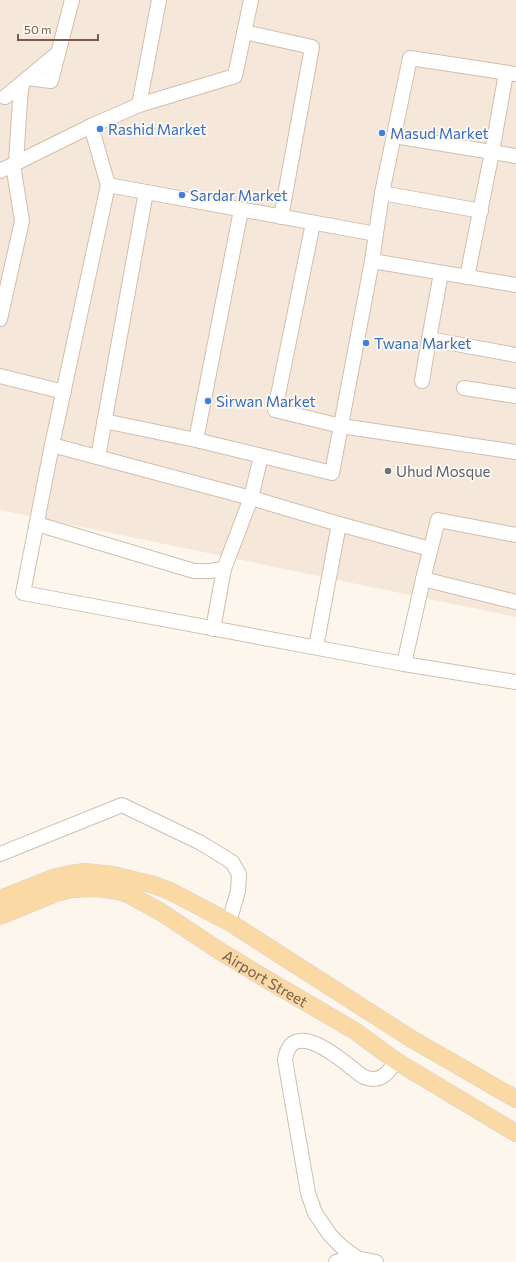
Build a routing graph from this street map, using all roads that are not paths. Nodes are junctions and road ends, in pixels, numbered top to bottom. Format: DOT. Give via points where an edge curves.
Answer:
graph roads {
  1 [pos="72,0"];
  2 [pos="159,0"];
  3 [pos="251,0"];
  4 [pos="244,32"];
  5 [pos="511,74"];
  6 [pos="25,80"];
  7 [pos="3,97"];
  8 [pos="20,100"];
  9 [pos="140,105"];
  10 [pos="91,126"];
  11 [pos="394,136"];
  12 [pos="492,152"];
  13 [pos="516,156"];
  14 [pos="9,166"];
  15 [pos="108,185"];
  16 [pos="146,192"];
  17 [pos="382,193"];
  18 [pos="241,210"];
  19 [pos="480,211"];
  20 [pos="281,217"];
  21 [pos="313,223"];
  22 [pos="376,234"];
  23 [pos="372,261"];
  24 [pos="441,273"];
  25 [pos="467,277"];
  26 [pos="516,285"];
  27 [pos="0,319"];
  28 [pos="429,339"];
  29 [pos="516,355"];
  30 [pos="0,376"];
  31 [pos="422,381"];
  32 [pos="464,388"];
  33 [pos="64,392"];
  34 [pos="516,396"];
  35 [pos="104,421"];
  36 [pos="341,426"];
  37 [pos="196,440"];
  38 [pos="52,445"];
  39 [pos="516,452"];
  40 [pos="261,456"];
  41 [pos="98,457"];
  42 [pos="251,498"];
  43 [pos="37,524"];
  44 [pos="339,524"];
  45 [pos="516,535"];
  46 [pos="430,549"];
  47 [pos="224,569"];
  48 [pos="423,579"];
  49 [pos="516,602"];
  50 [pos="213,629"];
  51 [pos="316,647"];
  52 [pos="404,664"];
  53 [pos="516,682"];
  54 [pos="0,854"];
  55 [pos="0,899"];
  56 [pos="0,916"];
  57 [pos="229,922"];
  58 [pos="366,1009"];
  59 [pos="354,1031"];
  60 [pos="396,1061"];
  61 [pos="516,1100"];
  62 [pos="516,1133"];
  63 [pos="357,1258"];
  64 [pos="336,1262"];
  65 [pos="376,1262"];
  1 -- 6 [label="street" via="51,81"];
  2 -- 9 [label="street"];
  3 -- 4 [label="street"];
  4 -- 9 [label="street" via="235,76"];
  4 -- 20 [label="street" via="312,47"];
  5 -- 11 [label="street" via="410,58"];
  5 -- 12 [label="street"];
  6 -- 7 [label="street"];
  6 -- 8 [label="street"];
  7 -- 8 [label="street"];
  8 -- 14 [label="street"];
  9 -- 10 [label="street"];
  10 -- 14 [label="street"];
  10 -- 15 [label="street"];
  11 -- 12 [label="street"];
  11 -- 17 [label="street"];
  12 -- 13 [label="street"];
  12 -- 19 [label="street"];
  14 -- 27 [label="street" via="22,221"];
  15 -- 16 [label="street"];
  15 -- 33 [label="street"];
  16 -- 18 [label="street"];
  16 -- 35 [label="street"];
  17 -- 19 [label="street"];
  17 -- 22 [label="street"];
  18 -- 20 [label="street"];
  18 -- 37 [label="street"];
  19 -- 25 [label="street"];
  20 -- 21 [label="street"];
  21 -- 22 [label="street"];
  21 -- 36 [label="street" via="275,410"];
  22 -- 23 [label="street"];
  23 -- 24 [label="street"];
  23 -- 36 [label="street"];
  24 -- 25 [label="street"];
  24 -- 28 [label="street"];
  25 -- 26 [label="street"];
  28 -- 29 [label="street"];
  28 -- 31 [label="street"];
  30 -- 33 [label="street"];
  32 -- 34 [label="street"];
  33 -- 38 [label="street"];
  35 -- 37 [label="street"];
  35 -- 41 [label="street"];
  36 -- 39 [label="street"];
  36 -- 40 [label="street" via="332,474"];
  37 -- 40 [label="street"];
  38 -- 41 [label="street"];
  38 -- 43 [label="street"];
  40 -- 42 [label="street"];
  41 -- 42 [label="street"];
  42 -- 44 [label="street"];
  42 -- 47 [label="street"];
  43 -- 47 [label="street" via="194,571"];
  43 -- 50 [label="street" via="23,593"];
  44 -- 46 [label="street"];
  44 -- 51 [label="street"];
  45 -- 46 [label="street" via="438,520"];
  46 -- 48 [label="street"];
  47 -- 50 [label="street"];
  48 -- 49 [label="street"];
  48 -- 52 [label="street"];
  50 -- 51 [label="street"];
  51 -- 52 [label="street"];
  52 -- 53 [label="street"];
  54 -- 57 [label="street" via="122,805 201,843 232,862 239,874 238,891"];
  55 -- 57 [label="main road, Airport Street" via="62,875 104,873 170,891"];
  56 -- 59 [label="main road, Airport Street" via="56,893 97,888 118,892 161,912 215,948"];
  57 -- 58 [label="main road, Airport Street"];
  58 -- 59 [label="main road"];
  58 -- 61 [label="main road, Airport Street"];
  59 -- 60 [label="main road, Airport Street"];
  60 -- 62 [label="main road, Airport Street"];
  60 -- 63 [label="street" via="387,1074 375,1079 362,1076 322,1046 311,1041 297,1041 286,1053 285,1060 307,1185 315,1213 330,1235"];
  63 -- 64 [label="street"];
  63 -- 65 [label="street"];
}
